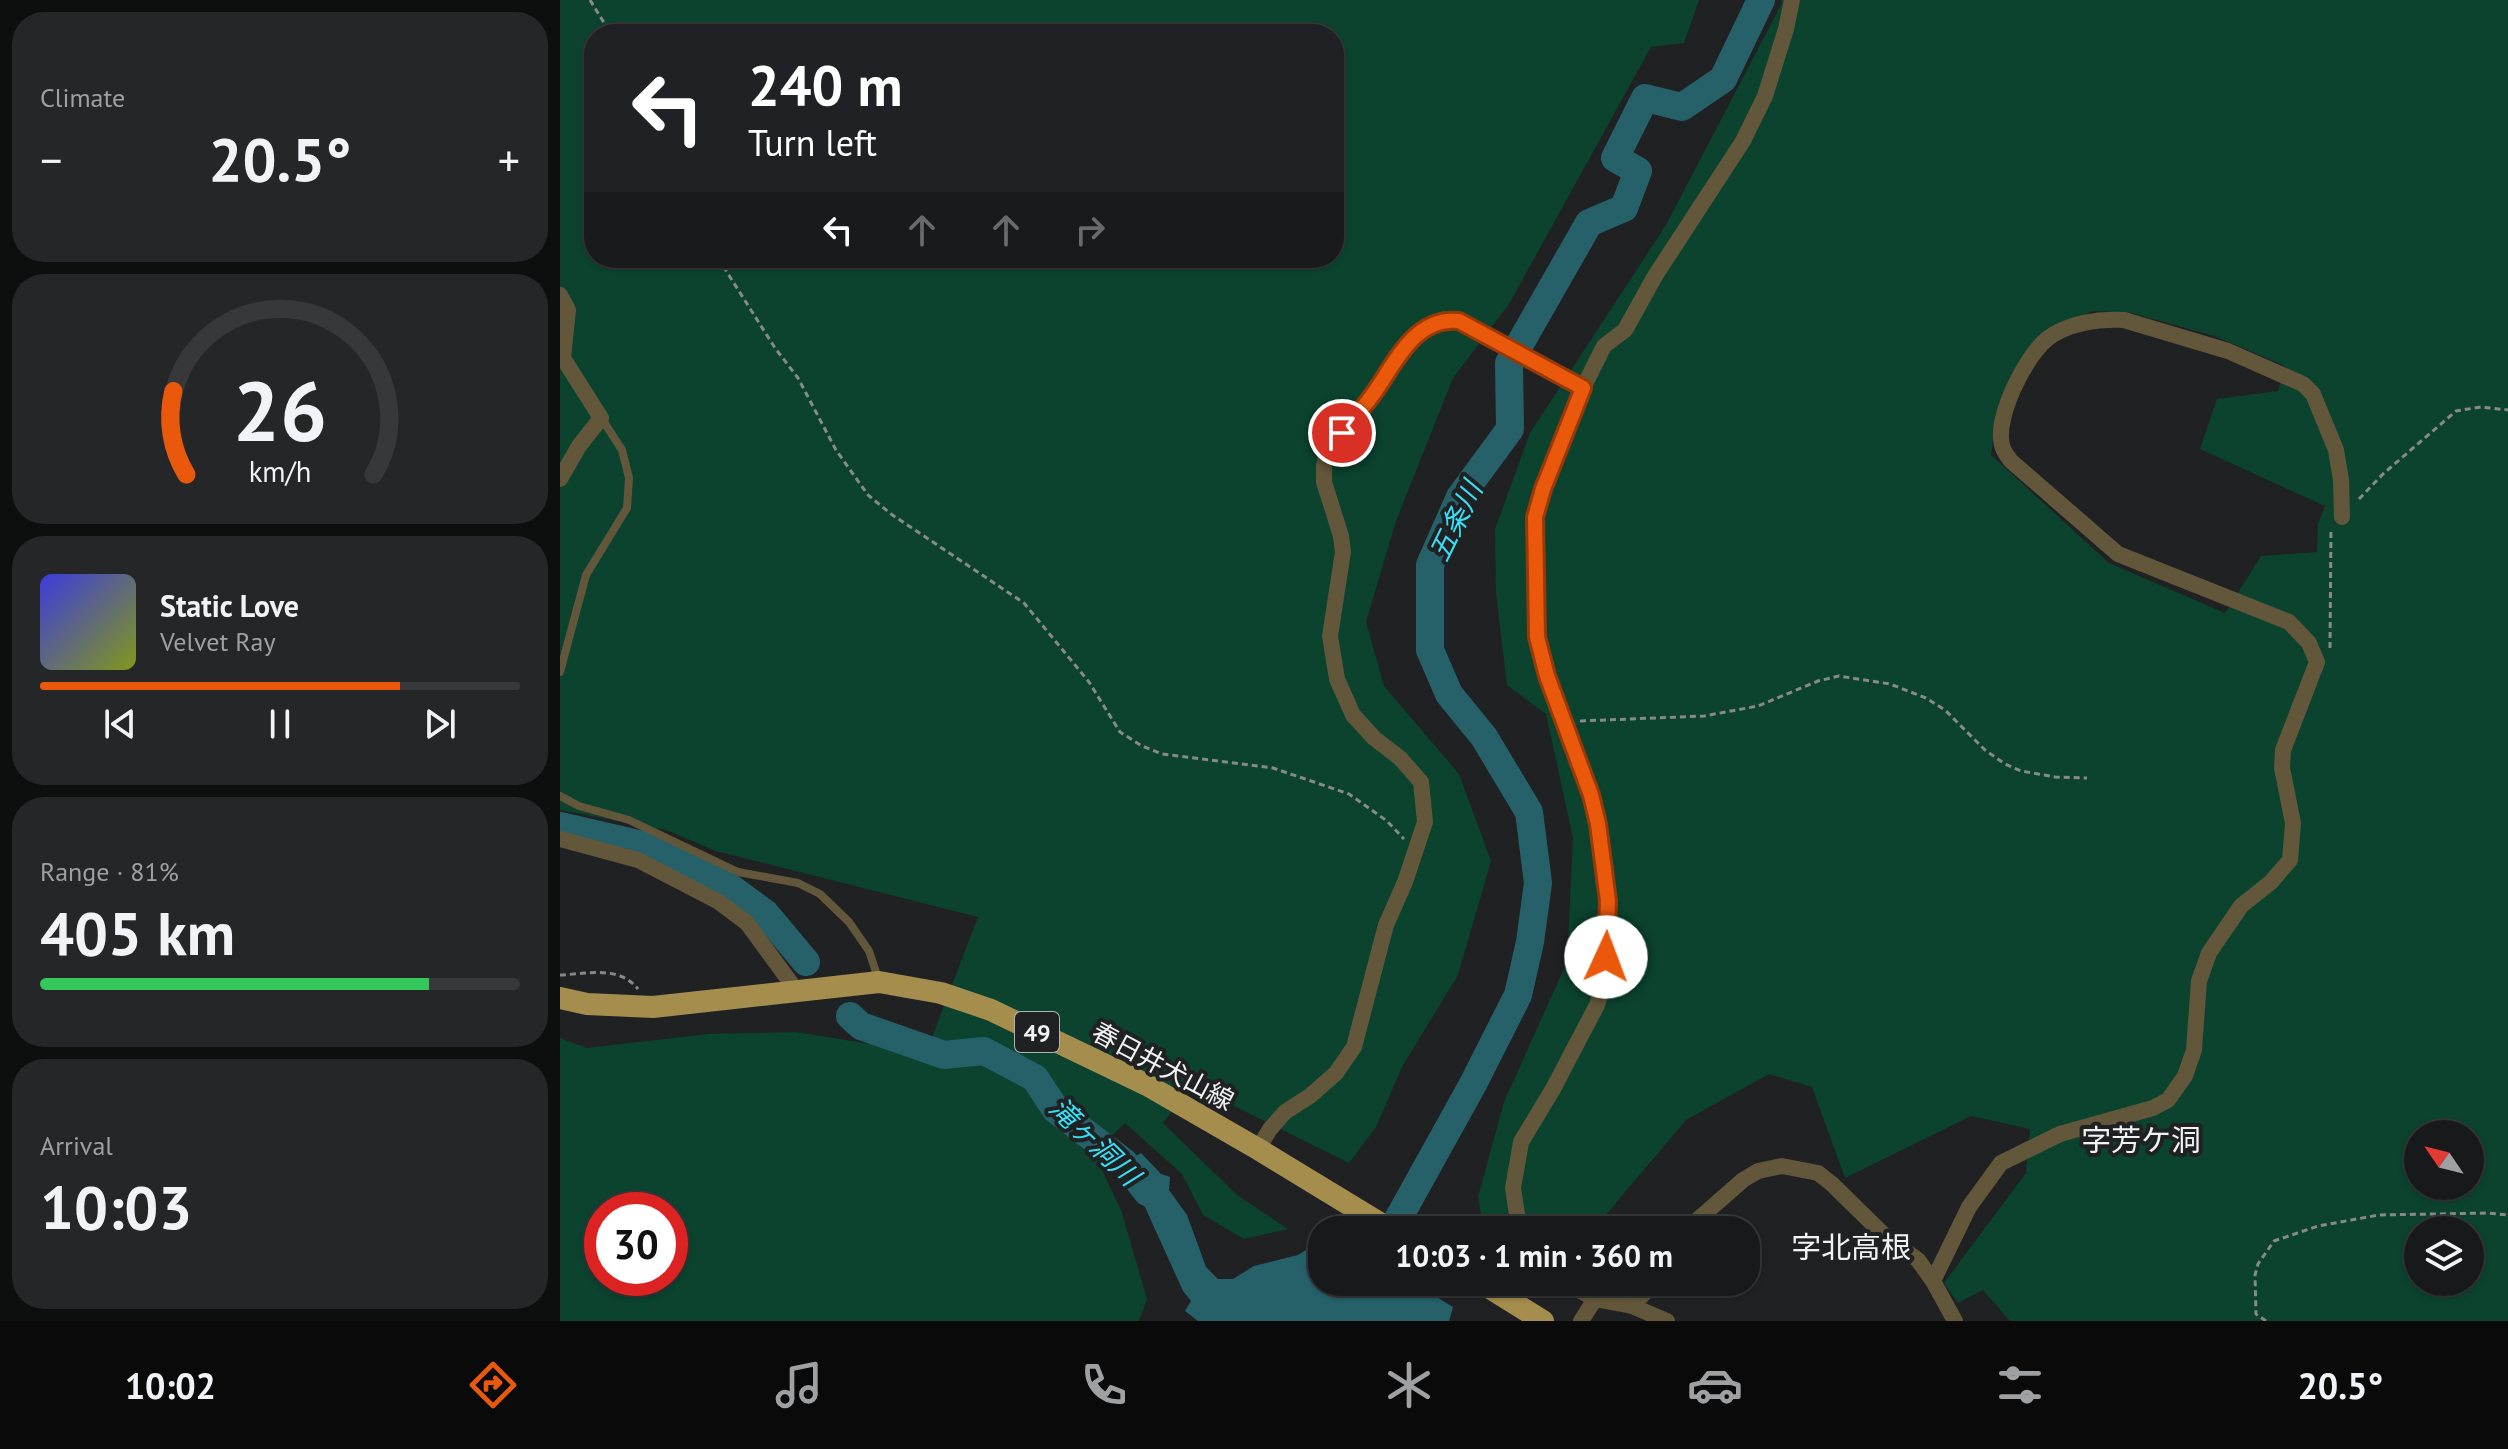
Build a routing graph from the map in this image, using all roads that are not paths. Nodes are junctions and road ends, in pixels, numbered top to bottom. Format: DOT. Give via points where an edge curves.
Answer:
graph roads {
  1 [pos="1792,0"];
  2 [pos="560,295"];
  3 [pos="1583,388"];
  4 [pos="601,418"];
  5 [pos="560,479"];
  6 [pos="2342,517"];
  7 [pos="560,672"];
  8 [pos="560,796"];
  9 [pos="560,839"];
  10 [pos="879,982"];
  11 [pos="796,990"];
  12 [pos="560,998"];
  13 [pos="1258,1149"];
  14 [pos="1368,1216"];
  15 [pos="1517,1216"];
  16 [pos="1702,1216"];
  17 [pos="1933,1281"];
  18 [pos="1504,1296"];
  19 [pos="1590,1296"];
  20 [pos="1642,1296"];
  21 [pos="1595,1299"];
  22 [pos="1632,1306"];
  23 [pos="1543,1321"];
  24 [pos="1581,1321"];
  25 [pos="1667,1321"];
  26 [pos="1955,1321"];
  1 -- 3 [label="street" via="1765,96 1743,141 1625,330 1604,346"];
  2 -- 4 [label="street" via="568,310 563,358"];
  3 -- 13 [label="street" via="1479,331 1445,319 1426,326 1408,342 1327,452 1324,482 1343,552 1330,636 1337,679 1353,715 1421,782 1425,822 1386,925 1354,1047 1336,1073 1285,1112"];
  3 -- 15 [label="street" via="1535,517 1537,637 1591,795 1603,851 1608,901 1605,980 1590,1019 1521,1142 1513,1188"];
  4 -- 5 [label="street"];
  4 -- 7 [label="lane" via="622,450 629,478 627,508 586,575"];
  6 -- 17 [label="street" via="2336,450 2313,394 2303,384 2228,351 2124,320 2076,325 2047,339 2025,365 2001,430 2005,453 2118,554 2289,622 2309,643 2317,662 2283,750 2293,823 2290,860 2241,906 2209,953 2199,981 2194,1050 2185,1076 2168,1100 2153,1108 2060,1134 2001,1163 1969,1207"];
  8 -- 10 [label="lane" via="629,820 738,872 798,883 820,894 869,951"];
  9 -- 11 [label="street" via="638,860 719,902 747,923"];
  10 -- 11 [label="main road, 春日井犬山線 / 49"];
  10 -- 13 [label="main road, 春日井犬山線 / 49" via="941,993 991,1010 1147,1085"];
  11 -- 12 [label="main road, 春日井犬山線 / 49" via="653,1007"];
  13 -- 14 [label="main road, 春日井犬山線 / 49"];
  16 -- 17 [label="street" via="1758,1171 1782,1166 1818,1173 1918,1260"];
  17 -- 26 [label="street"];
  18 -- 23 [label="main road"];
  19 -- 21 [label="street"];
  20 -- 22 [label="street"];
  21 -- 22 [label="street"];
  21 -- 24 [label="street"];
  22 -- 25 [label="street"];
}
